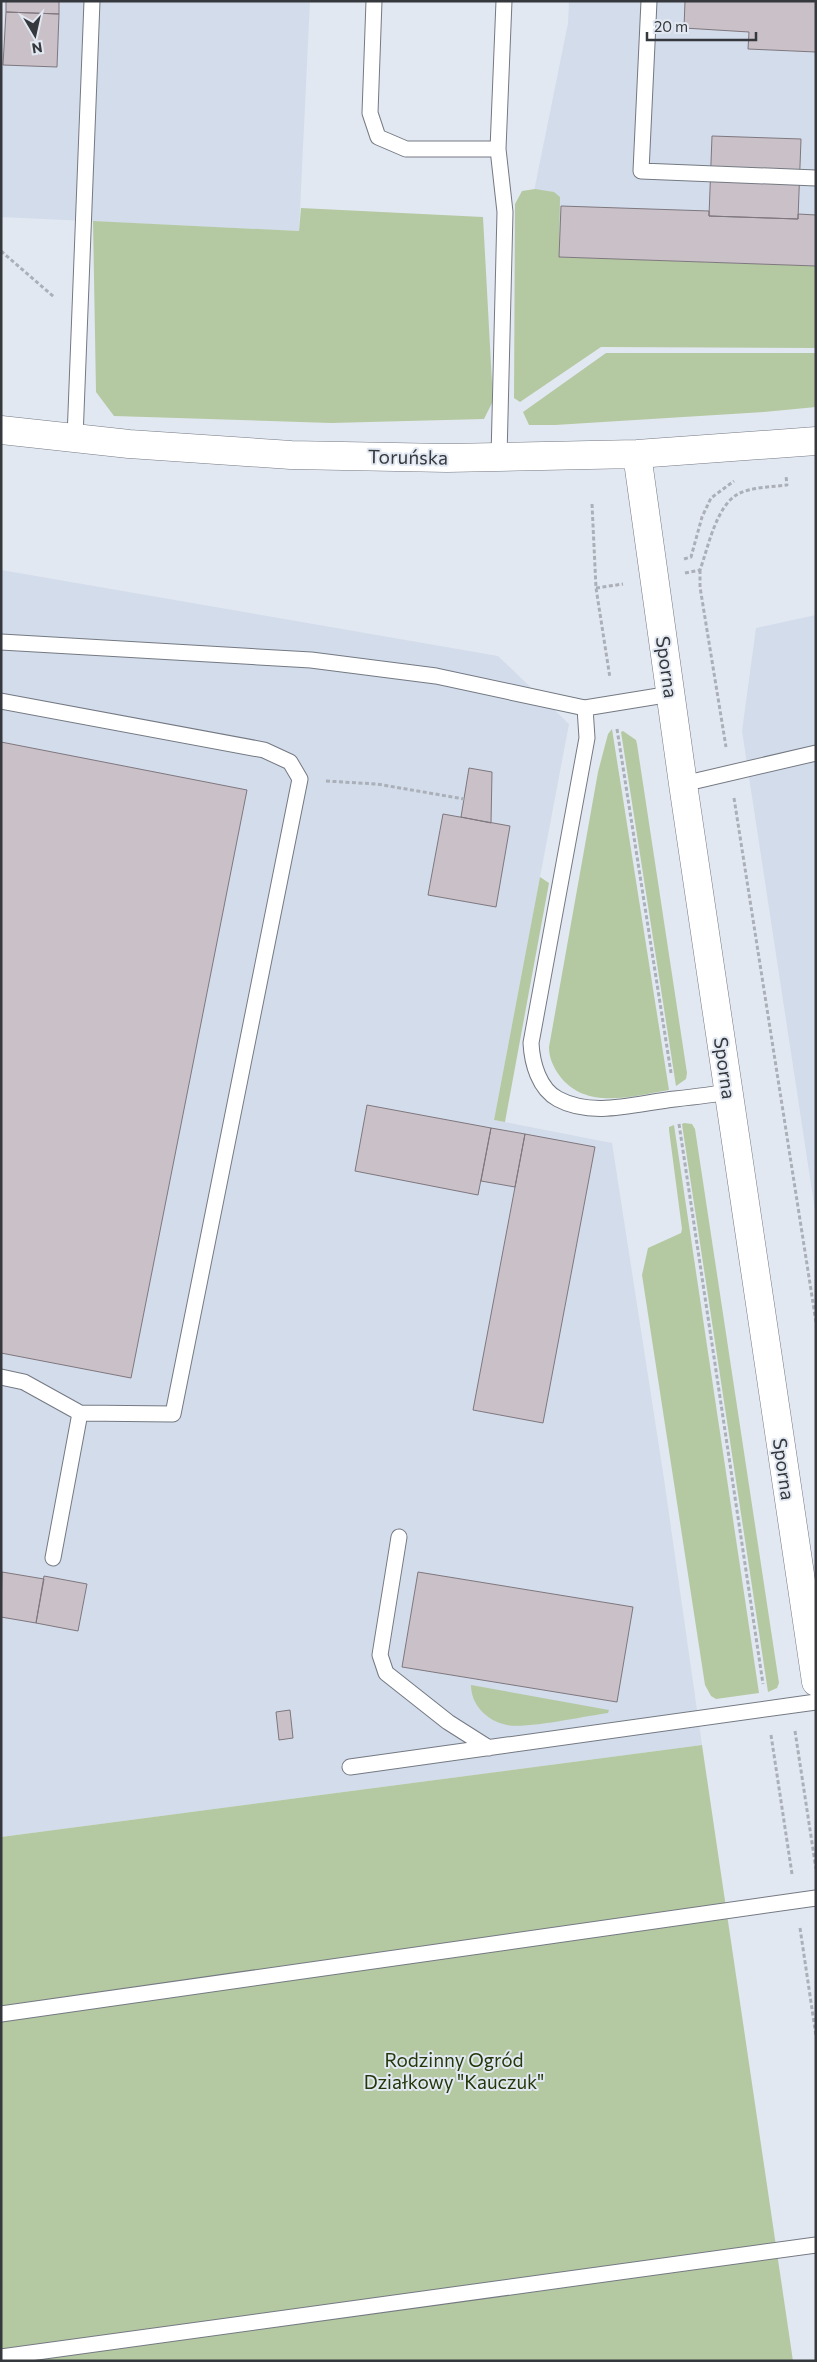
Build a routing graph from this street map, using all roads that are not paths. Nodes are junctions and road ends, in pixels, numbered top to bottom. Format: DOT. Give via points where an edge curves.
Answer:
graph roads {
  1 [pos="92,1"];
  2 [pos="374,1"];
  3 [pos="504,1"];
  4 [pos="649,1"];
  5 [pos="498,149"];
  6 [pos="816,178"];
  7 [pos="1,430"];
  8 [pos="75,438"];
  9 [pos="816,441"];
  10 [pos="638,454"];
  11 [pos="500,457"];
  12 [pos="1,642"];
  13 [pos="671,694"];
  14 [pos="1,701"];
  15 [pos="585,708"];
  16 [pos="816,753"];
  17 [pos="683,784"];
  18 [pos="728,1092"];
  19 [pos="1,1377"];
  20 [pos="80,1413"];
  21 [pos="399,1537"];
  22 [pos="53,1558"];
  23 [pos="813,1644"];
  24 [pos="816,1682"];
  25 [pos="816,1702"];
  26 [pos="489,1748"];
  27 [pos="350,1767"];
  28 [pos="816,1898"];
  29 [pos="1,2014"];
  30 [pos="816,2245"];
  31 [pos="1,2357"];
  1 -- 8 [label="lane"];
  2 -- 5 [label="lane" via="370,113 378,137 406,149"];
  3 -- 5 [label="lane"];
  4 -- 6 [label="lane" via="641,171"];
  5 -- 11 [label="lane" via="505,212"];
  7 -- 8 [label="street, Toruńska"];
  8 -- 11 [label="street, Toruńska" via="291,455"];
  9 -- 10 [label="street, Toruńska"];
  10 -- 11 [label="street, Toruńska"];
  10 -- 13 [label="street, Sporna"];
  12 -- 15 [label="lane" via="311,660 436,676"];
  13 -- 15 [label="lane"];
  13 -- 17 [label="street, Sporna"];
  14 -- 20 [label="lane" via="264,750 290,762 300,779 173,1414"];
  15 -- 18 [label="lane" via="588,738 533,1033 532,1054 536,1070 550,1093 570,1104 607,1109"];
  16 -- 17 [label="lane"];
  17 -- 18 [label="street, Sporna"];
  18 -- 23 [label="street, Sporna"];
  19 -- 20 [label="lane" via="24,1382"];
  20 -- 22 [label="lane"];
  21 -- 26 [label="lane" via="380,1655 386,1673 448,1722"];
  23 -- 24 [label="street, Sporna"];
  25 -- 26 [label="lane"];
  26 -- 27 [label="lane"];
  28 -- 29 [label="lane"];
  30 -- 31 [label="lane"];
}
